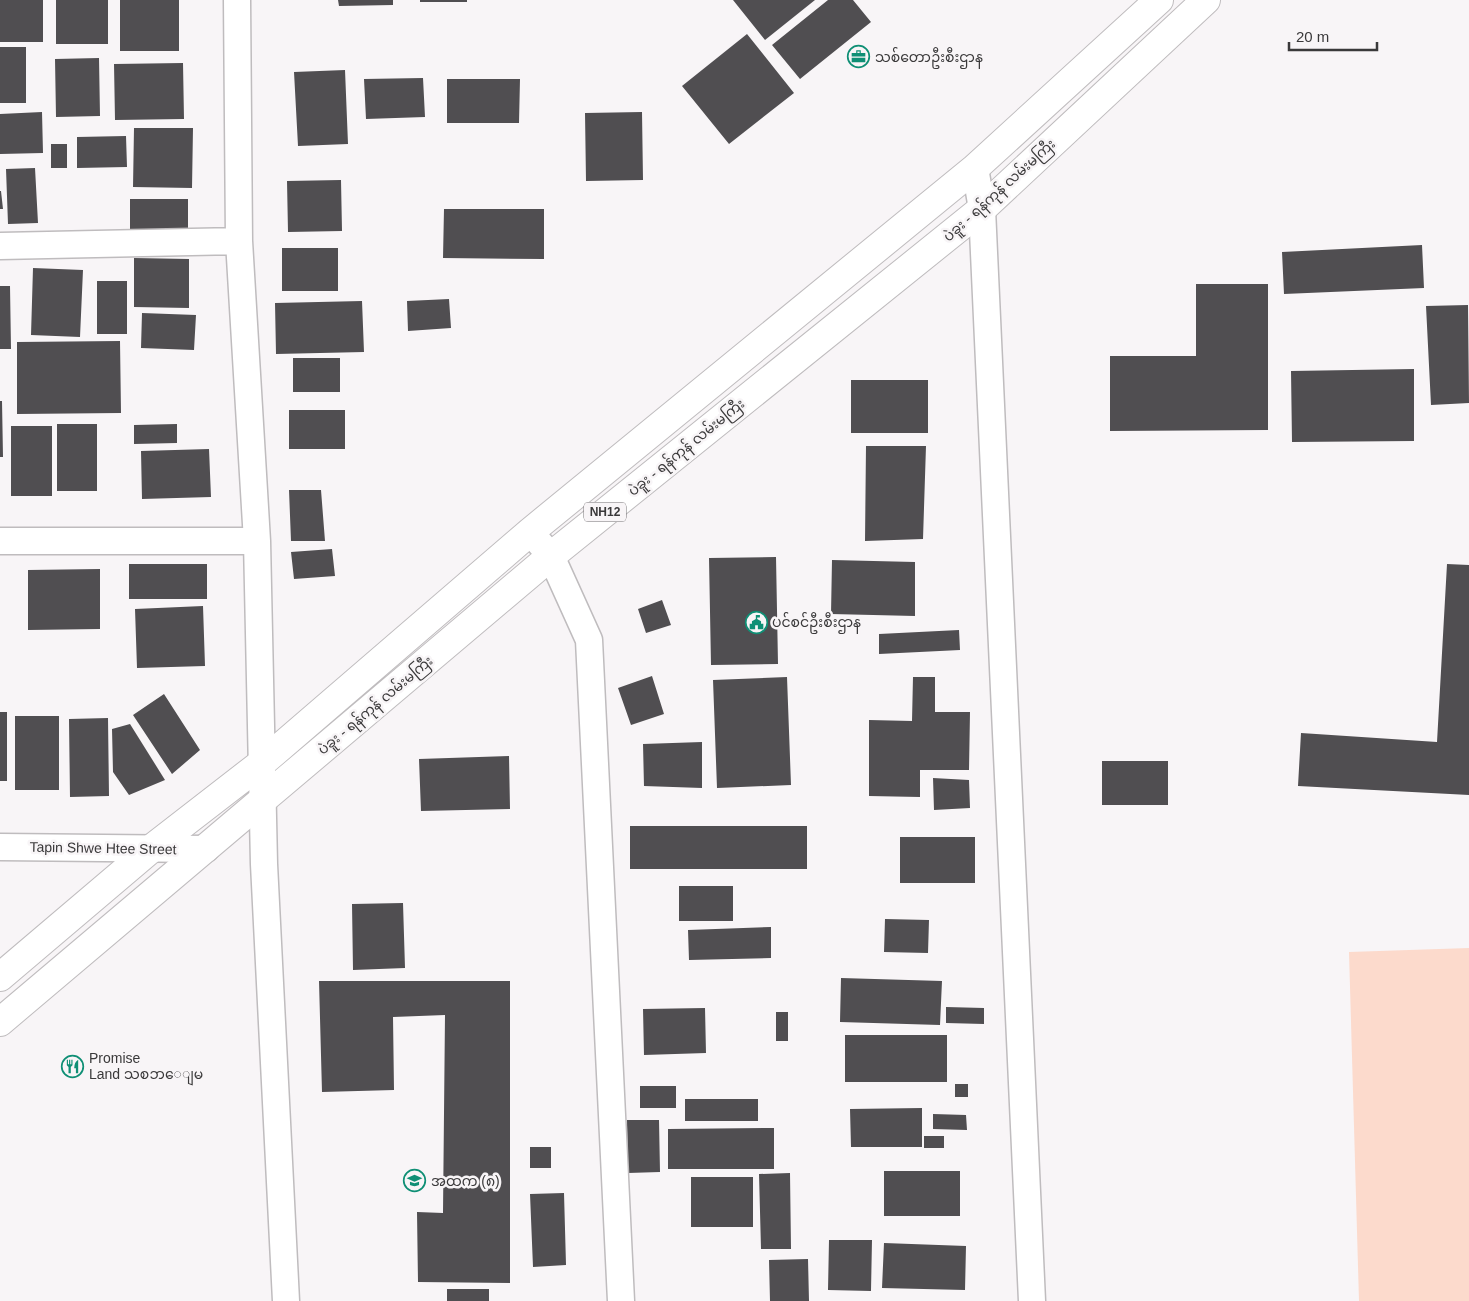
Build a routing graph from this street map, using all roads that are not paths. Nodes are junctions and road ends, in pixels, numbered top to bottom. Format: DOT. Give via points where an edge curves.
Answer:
graph roads {
  1 [pos="237,0"];
  2 [pos="1158,0"];
  3 [pos="1206,0"];
  4 [pos="975,168"];
  5 [pos="982,209"];
  6 [pos="239,241"];
  7 [pos="0,246"];
  8 [pos="530,532"];
  9 [pos="0,541"];
  10 [pos="258,541"];
  11 [pos="550,556"];
  12 [pos="263,762"];
  13 [pos="264,799"];
  14 [pos="0,847"];
  15 [pos="152,848"];
  16 [pos="206,849"];
  17 [pos="0,977"];
  18 [pos="0,1022"];
  19 [pos="286,1301"];
  20 [pos="621,1301"];
  21 [pos="1032,1301"];
  1 -- 6 [label="street"];
  2 -- 4 [label="highway, ပဲခူး - ရန်ကုန် လမ်းမကြီး / NH12"];
  3 -- 5 [label="highway, ပဲခူး - ရန်ကုန် လမ်းမကြီး / NH12"];
  4 -- 5 [label="street"];
  4 -- 8 [label="highway, ပဲခူး - ရန်ကုန် လမ်းမကြီး / NH12"];
  5 -- 11 [label="highway, ပဲခူး - ရန်ကုန် လမ်းမကြီး / NH12"];
  5 -- 21 [label="street"];
  6 -- 7 [label="street"];
  6 -- 10 [label="street"];
  8 -- 11 [label="street"];
  8 -- 12 [label="highway, ပဲခူး - ရန်ကုန် လမ်းမကြီး / NH12"];
  9 -- 10 [label="street"];
  10 -- 12 [label="street"];
  11 -- 13 [label="highway, ပဲခူး - ရန်ကုန် လမ်းမကြီး / NH12"];
  11 -- 20 [label="street" via="589,640"];
  12 -- 13 [label="street"];
  12 -- 15 [label="highway, ပဲခူး - ရန်ကုန် လမ်းမကြီး / NH12"];
  13 -- 16 [label="highway, ပဲခူး - ရန်ကုန် လမ်းမကြီး / NH12"];
  13 -- 19 [label="street" via="264,864"];
  14 -- 15 [label="street, Tapin Shwe Htee Street"];
  15 -- 16 [label="street, Tapin Shwe Htee Street"];
  15 -- 17 [label="highway, ပဲခူး - ရန်ကုန် လမ်းမကြီး / NH12"];
  16 -- 18 [label="highway, ပဲခူး - ရန်ကုန် လမ်းမကြီး / NH12"];
}
